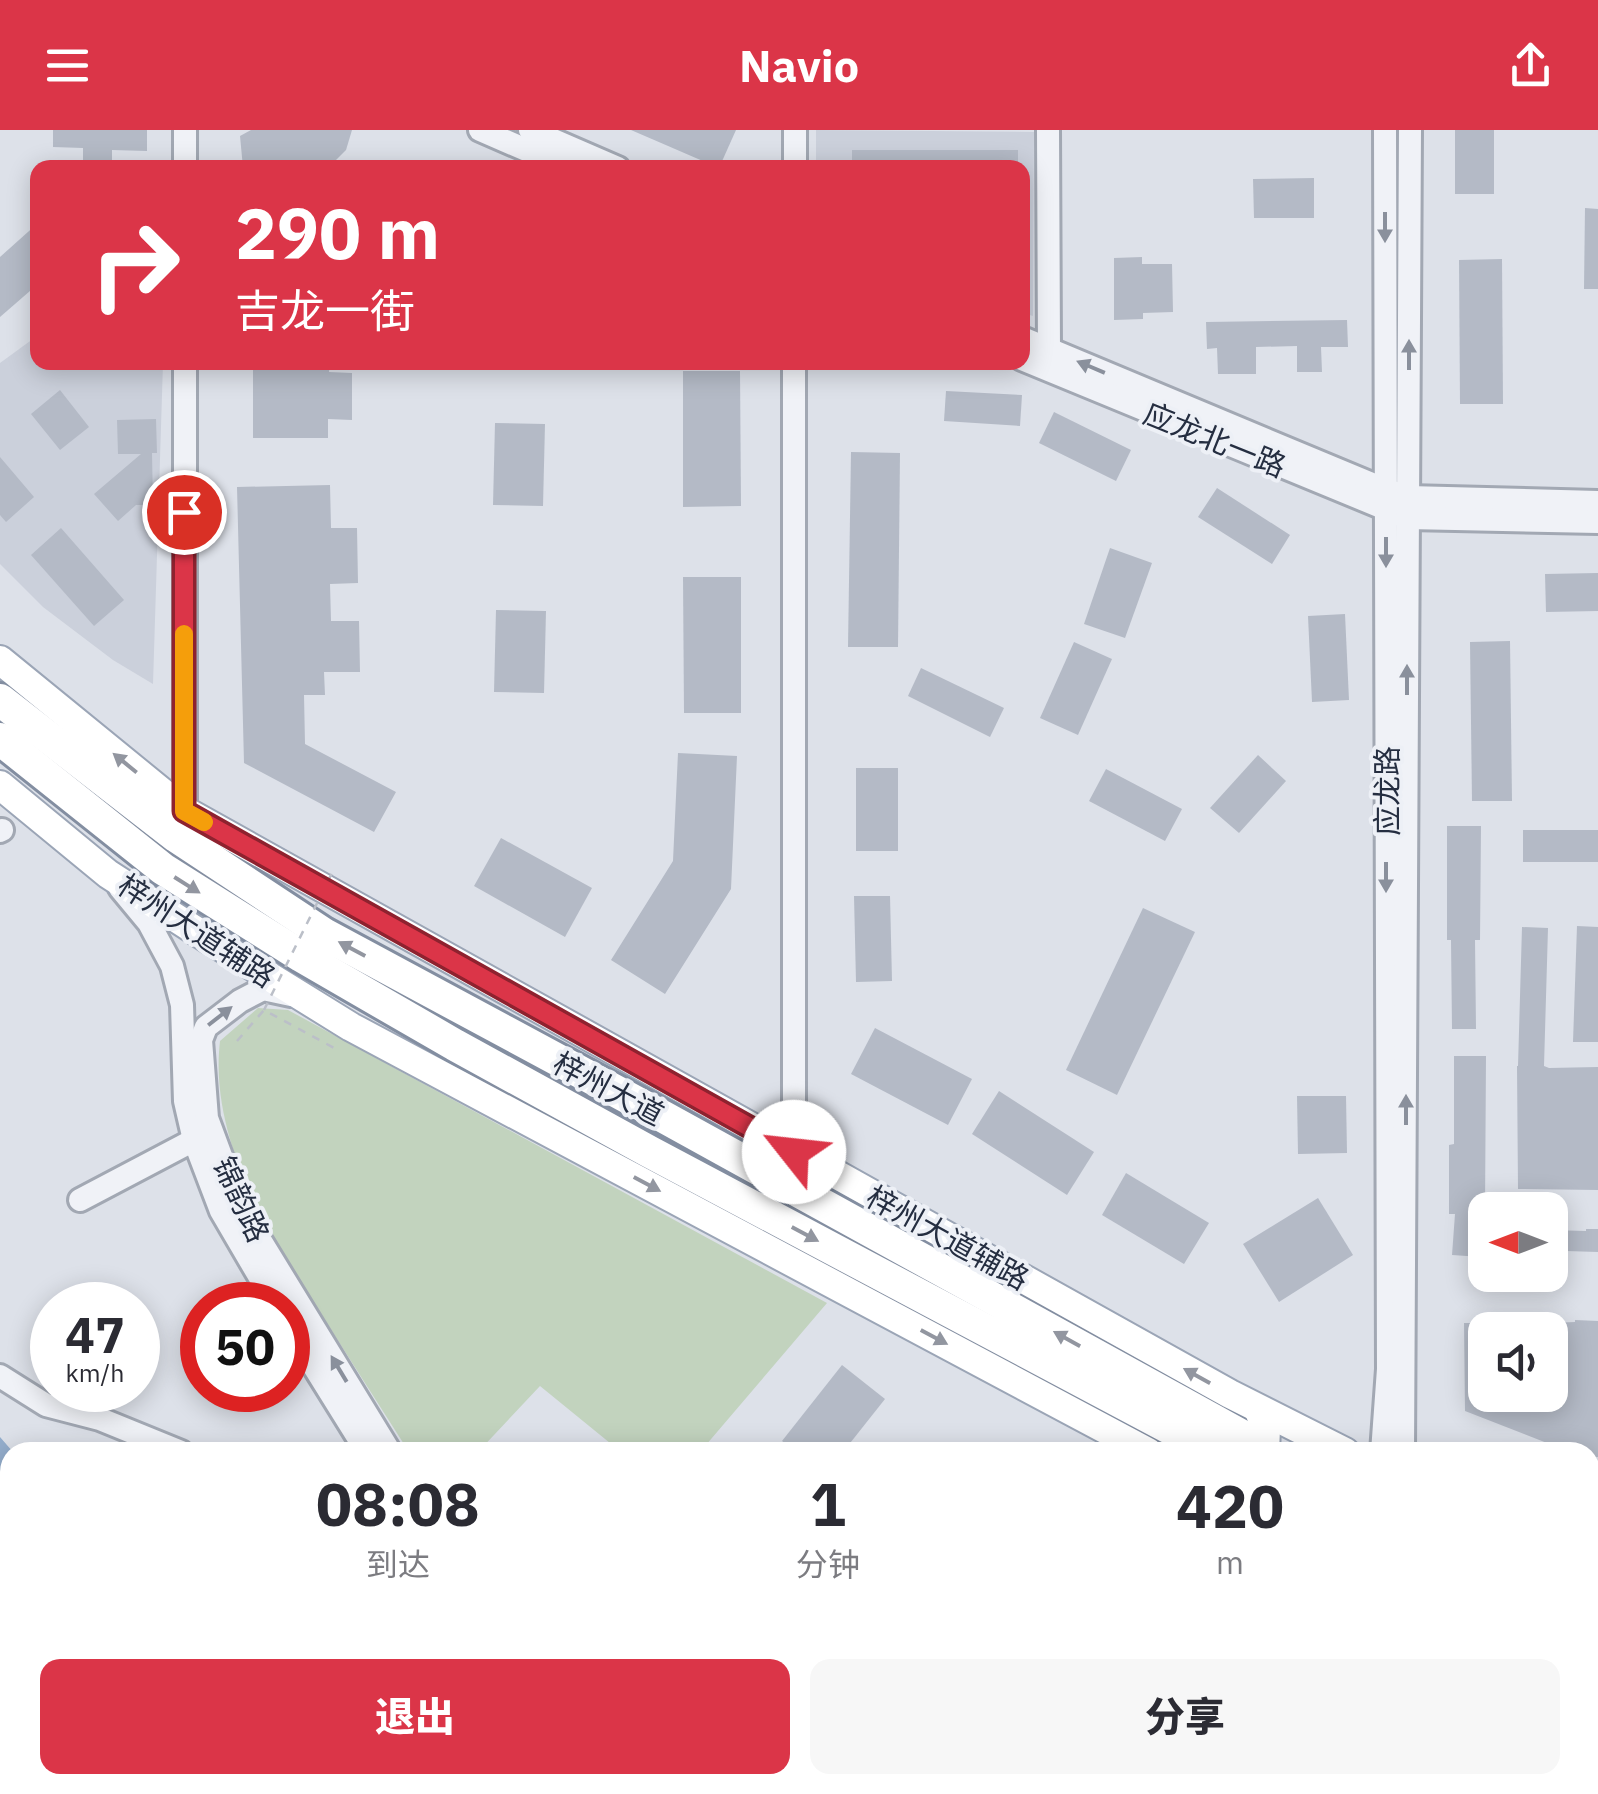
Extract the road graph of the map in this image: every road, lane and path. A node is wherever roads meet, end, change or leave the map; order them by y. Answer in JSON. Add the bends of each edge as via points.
{"nodes":[{"id":1,"x":184,"y":130,"type":"edge"},
{"id":2,"x":480,"y":130,"type":"edge"},
{"id":3,"x":530,"y":130,"type":"edge"},
{"id":4,"x":795,"y":130,"type":"edge"},
{"id":5,"x":1048,"y":130,"type":"edge"},
{"id":6,"x":1385,"y":130,"type":"edge"},
{"id":7,"x":1410,"y":130,"type":"edge"},
{"id":8,"x":184,"y":160,"type":"edge"},
{"id":9,"x":549,"y":160,"type":"edge"},
{"id":10,"x":599,"y":160,"type":"edge"},
{"id":11,"x":795,"y":160,"type":"edge"},
{"id":12,"x":1030,"y":341,"type":"edge"},
{"id":13,"x":1050,"y":350,"type":"junction"},
{"id":14,"x":1030,"y":362,"type":"edge"},
{"id":15,"x":184,"y":370,"type":"edge"},
{"id":16,"x":794,"y":370,"type":"edge"},
{"id":17,"x":1598,"y":502,"type":"edge"},
{"id":18,"x":1397,"y":504,"type":"junction"},
{"id":19,"x":1598,"y":522,"type":"edge"},
{"id":20,"x":5,"y":675,"type":"edge"},
{"id":21,"x":0,"y":739,"type":"edge"},
{"id":22,"x":0,"y":784,"type":"edge"},
{"id":23,"x":184,"y":811,"type":"junction"},
{"id":24,"x":334,"y":870,"type":"dead end"},
{"id":25,"x":108,"y":874,"type":"junction"},
{"id":26,"x":345,"y":901,"type":"junction"},
{"id":27,"x":305,"y":999,"type":"junction"},
{"id":28,"x":264,"y":1010,"type":"junction"},
{"id":29,"x":371,"y":1037,"type":"junction"},
{"id":30,"x":522,"y":1040,"type":"junction"},
{"id":31,"x":237,"y":1042,"type":"dead end"},
{"id":32,"x":336,"y":1050,"type":"dead end"},
{"id":33,"x":194,"y":1140,"type":"junction"},
{"id":34,"x":794,"y":1152,"type":"junction"},
{"id":35,"x":732,"y":1195,"type":"junction"},
{"id":36,"x":80,"y":1200,"type":"dead end"},
{"id":37,"x":263,"y":1282,"type":"edge"},
{"id":38,"x":310,"y":1360,"type":"edge"},
{"id":39,"x":0,"y":1376,"type":"edge"},
{"id":40,"x":1256,"y":1433,"type":"edge"},
{"id":41,"x":157,"y":1442,"type":"edge"},
{"id":42,"x":360,"y":1442,"type":"edge"},
{"id":43,"x":384,"y":1442,"type":"edge"},
{"id":44,"x":1129,"y":1442,"type":"edge"},
{"id":45,"x":1195,"y":1442,"type":"edge"},
{"id":46,"x":1298,"y":1442,"type":"edge"},
{"id":47,"x":1383,"y":1442,"type":"edge"},
{"id":48,"x":1404,"y":1442,"type":"edge"}],
"edges":[{"from":1,"to":8,"type":"street"},
{"from":2,"to":9,"type":"street"},
{"from":3,"to":10,"type":"street"},
{"from":4,"to":11,"type":"street"},
{"from":5,"to":13,"type":"street"},
{"from":6,"to":18,"type":"street","name":"应龙路","one_way":true},
{"from":18,"to":7,"type":"street","name":"应龙路","one_way":true},
{"from":12,"to":13,"type":"street","name":"应龙北一路"},
{"from":18,"to":13,"type":"street","name":"应龙北一路","one_way":true},
{"from":14,"to":18,"type":"street","name":"应龙北一路"},
{"from":15,"to":23,"type":"street"},
{"from":16,"to":34,"type":"street"},
{"from":17,"to":18,"type":"street"},
{"from":18,"to":19,"type":"street"},
{"from":18,"to":47,"type":"street","name":"应龙路","one_way":true},
{"from":48,"to":18,"type":"street","name":"应龙路","one_way":true},
{"from":23,"to":20,"type":"main road","name":"梓州大道辅路","one_way":true},
{"from":30,"to":20,"type":"highway","name":"梓州大道","one_way":true,"via":[[324,934],[176,837]]},
{"from":21,"to":35,"type":"highway","name":"梓州大道","one_way":true,"via":[[163,870],[286,947]]},
{"from":22,"to":25,"type":"main road","name":"梓州大道辅路"},
{"from":23,"to":26,"type":"main road","name":"梓州大道辅路"},
{"from":24,"to":28,"type":"path","bridge":true},
{"from":25,"to":27,"type":"main road","name":"梓州大道辅路"},
{"from":25,"to":33,"type":"street","name":"锦韵路","via":[[148,922],[172,966],[182,1005],[185,1100]]},
{"from":26,"to":30,"type":"main road","via":[[427,973]]},
{"from":26,"to":34,"type":"main road","name":"梓州大道辅路"},
{"from":27,"to":29,"type":"main road","name":"梓州大道辅路"},
{"from":43,"to":27,"type":"street","name":"锦韵路","one_way":true,"via":[[240,1207],[206,1118],[206,1028],[264,989]]},
{"from":28,"to":31,"type":"path"},
{"from":28,"to":32,"type":"path"},
{"from":29,"to":35,"type":"main road"},
{"from":29,"to":44,"type":"main road","name":"梓州大道辅路","one_way":true},
{"from":40,"to":30,"type":"highway","name":"梓州大道","one_way":true},
{"from":33,"to":36,"type":"street"},
{"from":33,"to":37,"type":"street","name":"锦韵路","via":[[221,1210]]},
{"from":40,"to":34,"type":"main road","name":"梓州大道辅路","one_way":true},
{"from":35,"to":45,"type":"highway","name":"梓州大道","one_way":true},
{"from":38,"to":42,"type":"street"},
{"from":39,"to":41,"type":"street","via":[[46,1404]]},
{"from":40,"to":46,"type":"main road","name":"梓州大道辅路"}]}
